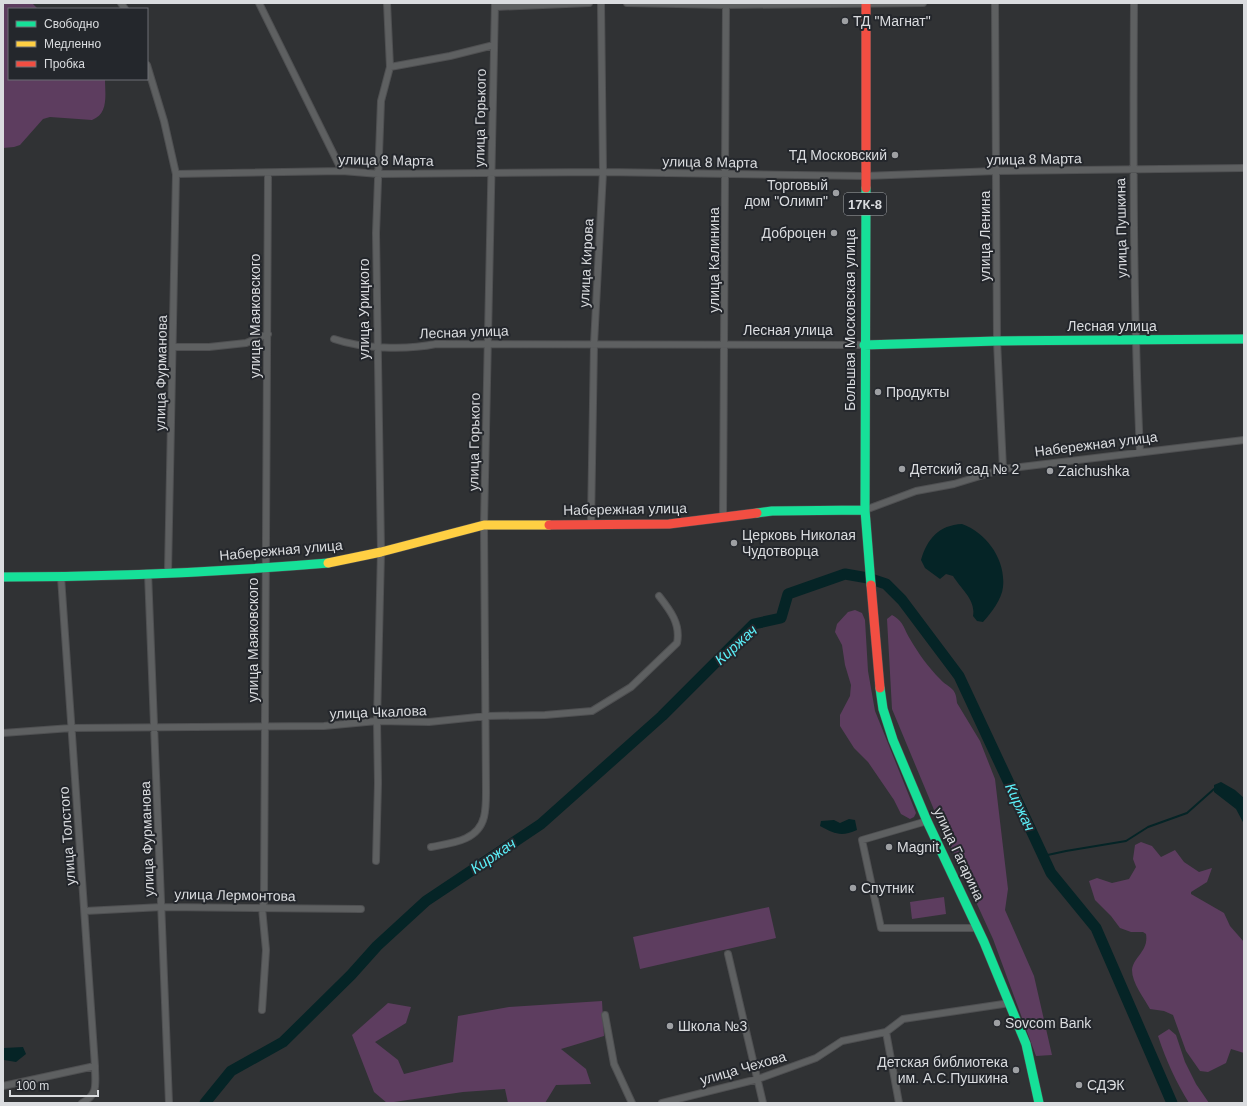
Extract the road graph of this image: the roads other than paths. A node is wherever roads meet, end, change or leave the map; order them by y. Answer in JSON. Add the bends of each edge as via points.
{"nodes":[{"id":1,"x":259,"y":3,"type":"edge"},
{"id":2,"x":387,"y":3,"type":"edge"},
{"id":3,"x":589,"y":3,"type":"edge"},
{"id":4,"x":601,"y":3,"type":"edge"},
{"id":5,"x":627,"y":3,"type":"edge"},
{"id":6,"x":923,"y":3,"type":"edge"},
{"id":7,"x":995,"y":3,"type":"edge"},
{"id":8,"x":1134,"y":3,"type":"edge"},
{"id":9,"x":726,"y":4,"type":"edge"},
{"id":10,"x":866,"y":4,"type":"edge"},
{"id":11,"x":495,"y":5,"type":"edge"},
{"id":12,"x":494,"y":45,"type":"junction"},
{"id":13,"x":148,"y":67,"type":"edge"},
{"id":14,"x":390,"y":68,"type":"junction"},
{"id":15,"x":1244,"y":168,"type":"edge"},
{"id":16,"x":1132,"y":169,"type":"junction"},
{"id":17,"x":342,"y":171,"type":"junction"},
{"id":18,"x":996,"y":171,"type":"junction"},
{"id":19,"x":603,"y":172,"type":"junction"},
{"id":20,"x":491,"y":173,"type":"junction"},
{"id":21,"x":176,"y":174,"type":"junction"},
{"id":22,"x":268,"y":174,"type":"junction"},
{"id":23,"x":380,"y":174,"type":"junction"},
{"id":24,"x":726,"y":175,"type":"junction"},
{"id":25,"x":865,"y":176,"type":"junction"},
{"id":26,"x":268,"y":334,"type":"junction"},
{"id":27,"x":334,"y":339,"type":"dead end"},
{"id":28,"x":1244,"y":339,"type":"edge"},
{"id":29,"x":1135,"y":340,"type":"junction"},
{"id":30,"x":997,"y":341,"type":"junction"},
{"id":31,"x":488,"y":344,"type":"junction"},
{"id":32,"x":594,"y":344,"type":"junction"},
{"id":33,"x":725,"y":344,"type":"junction"},
{"id":34,"x":864,"y":345,"type":"junction"},
{"id":35,"x":174,"y":347,"type":"junction"},
{"id":36,"x":376,"y":347,"type":"junction"},
{"id":37,"x":1244,"y":440,"type":"edge"},
{"id":38,"x":1140,"y":452,"type":"junction"},
{"id":39,"x":1003,"y":469,"type":"junction"},
{"id":40,"x":865,"y":510,"type":"junction"},
{"id":41,"x":723,"y":518,"type":"junction"},
{"id":42,"x":591,"y":523,"type":"junction"},
{"id":43,"x":484,"y":525,"type":"junction"},
{"id":44,"x":381,"y":552,"type":"junction"},
{"id":45,"x":266,"y":568,"type":"junction"},
{"id":46,"x":168,"y":572,"type":"junction"},
{"id":47,"x":148,"y":573,"type":"junction"},
{"id":48,"x":3,"y":577,"type":"edge"},
{"id":49,"x":61,"y":577,"type":"junction"},
{"id":50,"x":659,"y":596,"type":"dead end"},
{"id":51,"x":873,"y":613,"type":"joint"},
{"id":52,"x":487,"y":716,"type":"junction"},
{"id":53,"x":377,"y":721,"type":"junction"},
{"id":54,"x":155,"y":726,"type":"junction"},
{"id":55,"x":265,"y":727,"type":"junction"},
{"id":56,"x":71,"y":728,"type":"junction"},
{"id":57,"x":3,"y":733,"type":"edge"},
{"id":58,"x":927,"y":821,"type":"junction"},
{"id":59,"x":431,"y":847,"type":"dead end"},
{"id":60,"x":376,"y":861,"type":"dead end"},
{"id":61,"x":162,"y":907,"type":"junction"},
{"id":62,"x":262,"y":908,"type":"junction"},
{"id":63,"x":361,"y":909,"type":"dead end"},
{"id":64,"x":85,"y":912,"type":"junction"},
{"id":65,"x":978,"y":928,"type":"junction"},
{"id":66,"x":728,"y":954,"type":"dead end"},
{"id":67,"x":1010,"y":1003,"type":"junction"},
{"id":68,"x":262,"y":1010,"type":"dead end"},
{"id":69,"x":605,"y":1015,"type":"dead end"},
{"id":70,"x":886,"y":1032,"type":"junction"},
{"id":71,"x":95,"y":1066,"type":"junction"},
{"id":72,"x":758,"y":1079,"type":"junction"},
{"id":73,"x":3,"y":1086,"type":"edge"},
{"id":74,"x":82,"y":1103,"type":"edge"},
{"id":75,"x":169,"y":1103,"type":"edge"},
{"id":76,"x":632,"y":1103,"type":"edge"},
{"id":77,"x":662,"y":1103,"type":"edge"},
{"id":78,"x":763,"y":1103,"type":"edge"},
{"id":79,"x":900,"y":1103,"type":"edge"},
{"id":80,"x":1039,"y":1103,"type":"edge"}],
"edges":[{"from":1,"to":17,"type":"street"},
{"from":2,"to":14,"type":"street","name":"улица Урицкого"},
{"from":3,"to":11,"type":"street"},
{"from":4,"to":19,"type":"street","name":"улица Кирова"},
{"from":5,"to":9,"type":"street"},
{"from":6,"to":10,"type":"street"},
{"from":7,"to":18,"type":"street","name":"улица Ленина"},
{"from":8,"to":16,"type":"street","name":"улица Пушкина"},
{"from":9,"to":10,"type":"street"},
{"from":9,"to":24,"type":"street","name":"улица Калинина"},
{"from":10,"to":25,"type":"main road","name":"Большая Московская улица","number":"17К-8"},
{"from":11,"to":12,"type":"street","name":"улица Горького"},
{"from":12,"to":14,"type":"street"},
{"from":12,"to":20,"type":"street","name":"улица Горького"},
{"from":13,"to":21,"type":"street","name":"улица Фурманова"},
{"from":14,"to":23,"type":"street","name":"улица Урицкого","via":[[381,101],[378,156]]},
{"from":15,"to":16,"type":"street","name":"улица 8 Марта"},
{"from":16,"to":18,"type":"street","name":"улица 8 Марта"},
{"from":16,"to":29,"type":"street","name":"улица Пушкина"},
{"from":17,"to":22,"type":"street","name":"улица 8 Марта"},
{"from":17,"to":23,"type":"street","name":"улица 8 Марта"},
{"from":18,"to":25,"type":"street","name":"улица 8 Марта"},
{"from":18,"to":30,"type":"street","name":"улица Ленина"},
{"from":19,"to":20,"type":"street","name":"улица 8 Марта"},
{"from":19,"to":24,"type":"street","name":"улица 8 Марта"},
{"from":19,"to":32,"type":"street","name":"улица Кирова"},
{"from":20,"to":23,"type":"street","name":"улица 8 Марта"},
{"from":20,"to":31,"type":"street","name":"улица Горького"},
{"from":21,"to":22,"type":"street","name":"улица 8 Марта"},
{"from":21,"to":35,"type":"street","name":"улица Фурманова"},
{"from":22,"to":26,"type":"street","name":"улица Маяковского"},
{"from":23,"to":36,"type":"street","name":"улица Урицкого","via":[[376,233]]},
{"from":24,"to":25,"type":"street","name":"улица 8 Марта"},
{"from":24,"to":33,"type":"street","name":"улица Калинина"},
{"from":25,"to":34,"type":"main road","name":"Большая Московская улица","number":"17К-8"},
{"from":26,"to":35,"type":"street","via":[[246,343]]},
{"from":26,"to":45,"type":"street","name":"улица Маяковского"},
{"from":27,"to":36,"type":"street","name":"Лесная улица","via":[[349,344]]},
{"from":28,"to":29,"type":"main road","name":"Лесная улица"},
{"from":29,"to":30,"type":"main road","name":"Лесная улица"},
{"from":29,"to":38,"type":"street","name":"улица Пушкина"},
{"from":30,"to":34,"type":"main road","name":"Лесная улица"},
{"from":30,"to":39,"type":"street","name":"улица Ленина"},
{"from":31,"to":32,"type":"street","name":"Лесная улица"},
{"from":31,"to":36,"type":"street","name":"Лесная улица"},
{"from":31,"to":43,"type":"street","name":"улица Горького"},
{"from":32,"to":33,"type":"street","name":"Лесная улица"},
{"from":32,"to":42,"type":"street","name":"улица Кирова"},
{"from":33,"to":34,"type":"street","name":"Лесная улица"},
{"from":33,"to":41,"type":"street","name":"улица Калинина"},
{"from":34,"to":40,"type":"main road","name":"Большая Московская улица"},
{"from":35,"to":46,"type":"street","name":"улица Фурманова"},
{"from":36,"to":44,"type":"street","name":"улица Урицкого"},
{"from":37,"to":38,"type":"street","name":"Набережная улица"},
{"from":38,"to":39,"type":"street","name":"Набережная улица"},
{"from":39,"to":40,"type":"street","name":"Набережная улица","via":[[954,484],[916,491]]},
{"from":40,"to":41,"type":"main road","name":"Набережная улица","via":[[772,511]]},
{"from":40,"to":51,"type":"main road","name":"Большая Московская улица"},
{"from":41,"to":42,"type":"main road","name":"Набережная улица","via":[[669,524]]},
{"from":42,"to":43,"type":"main road","name":"Набережная улица"},
{"from":43,"to":44,"type":"main road","name":"Набережная улица"},
{"from":43,"to":52,"type":"street","name":"улица Горького"},
{"from":44,"to":45,"type":"main road","name":"Набережная улица","via":[[335,562]]},
{"from":44,"to":53,"type":"street","name":"улица Урицкого"},
{"from":45,"to":46,"type":"main road","name":"Набережная улица"},
{"from":45,"to":55,"type":"street","name":"улица Маяковского"},
{"from":46,"to":47,"type":"main road","name":"Набережная улица"},
{"from":47,"to":49,"type":"main road","name":"Набережная улица"},
{"from":47,"to":54,"type":"street","name":"улица Фурманова"},
{"from":48,"to":49,"type":"main road","name":"Набережная улица"},
{"from":49,"to":56,"type":"street","name":"улица Толстого"},
{"from":50,"to":52,"type":"street","name":"улица Чкалова","via":[[678,627],[677,643],[631,687],[592,710],[545,715]]},
{"from":51,"to":58,"type":"main road","name":"улица Гагарина","via":[[877,671],[883,709],[893,740]]},
{"from":52,"to":53,"type":"street","name":"улица Чкалова","via":[[429,722]]},
{"from":52,"to":59,"type":"street","name":"улица Горького","via":[[484,817],[470,838]]},
{"from":53,"to":55,"type":"street","name":"улица Чкалова","via":[[324,726]]},
{"from":53,"to":60,"type":"street","name":"улица Урицкого"},
{"from":54,"to":55,"type":"street","name":"улица Чкалова"},
{"from":54,"to":56,"type":"street","name":"улица Чкалова"},
{"from":54,"to":61,"type":"street","name":"улица Фурманова"},
{"from":55,"to":62,"type":"street","name":"улица Маяковского"},
{"from":56,"to":57,"type":"street","name":"улица Чкалова"},
{"from":56,"to":64,"type":"street","name":"улица Толстого"},
{"from":58,"to":65,"type":"main road","name":"улица Гагарина"},
{"from":58,"to":65,"type":"street","via":[[862,840],[881,928]]},
{"from":61,"to":62,"type":"street","name":"улица Лермонтова"},
{"from":61,"to":64,"type":"street","name":"улица Лермонтова"},
{"from":61,"to":75,"type":"street","name":"улица Фурманова"},
{"from":62,"to":63,"type":"street","name":"улица Лермонтова"},
{"from":62,"to":68,"type":"street","name":"улица Маяковского","via":[[266,950]]},
{"from":64,"to":71,"type":"street","name":"улица Толстого"},
{"from":65,"to":67,"type":"main road","name":"улица Гагарина"},
{"from":66,"to":72,"type":"street"},
{"from":67,"to":70,"type":"street","name":"улица Чехова","via":[[904,1019]]},
{"from":67,"to":80,"type":"main road","name":"улица Гагарина","via":[[1026,1044]]},
{"from":69,"to":76,"type":"street","via":[[614,1064]]},
{"from":70,"to":72,"type":"street","name":"улица Чехова","via":[[842,1041],[816,1058]]},
{"from":70,"to":79,"type":"street"},
{"from":71,"to":73,"type":"street"},
{"from":71,"to":74,"type":"street","name":"улица Толстого","via":[[95,1094]]},
{"from":72,"to":77,"type":"street","name":"улица Чехова"},
{"from":72,"to":78,"type":"street"}]}
